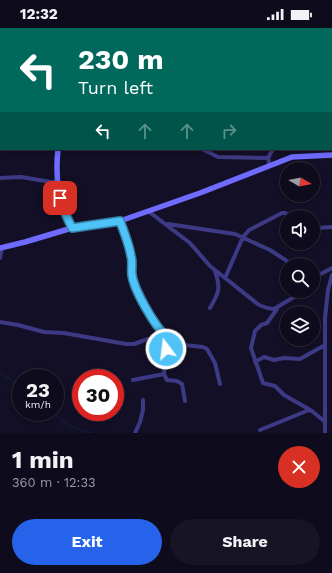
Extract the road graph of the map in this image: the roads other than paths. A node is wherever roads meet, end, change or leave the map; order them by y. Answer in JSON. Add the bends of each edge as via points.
{"nodes":[{"id":1,"x":58,"y":150,"type":"edge"},
{"id":2,"x":204,"y":150,"type":"edge"},
{"id":3,"x":272,"y":150,"type":"edge"},
{"id":4,"x":332,"y":155,"type":"edge"},
{"id":5,"x":268,"y":158,"type":"junction"},
{"id":6,"x":270,"y":166,"type":"junction"},
{"id":7,"x":0,"y":178,"type":"edge"},
{"id":8,"x":57,"y":182,"type":"junction"},
{"id":9,"x":148,"y":211,"type":"junction"},
{"id":10,"x":280,"y":214,"type":"edge"},
{"id":11,"x":120,"y":221,"type":"junction"},
{"id":12,"x":166,"y":224,"type":"junction"},
{"id":13,"x":332,"y":227,"type":"edge"},
{"id":14,"x":72,"y":228,"type":"junction"},
{"id":15,"x":320,"y":228,"type":"edge"},
{"id":16,"x":243,"y":237,"type":"junction"},
{"id":17,"x":1,"y":248,"type":"edge"},
{"id":18,"x":0,"y":258,"type":"edge"},
{"id":19,"x":282,"y":258,"type":"edge"},
{"id":20,"x":332,"y":268,"type":"edge"},
{"id":21,"x":215,"y":270,"type":"junction"},
{"id":22,"x":320,"y":273,"type":"edge"},
{"id":23,"x":332,"y":275,"type":"edge"},
{"id":24,"x":225,"y":278,"type":"junction"},
{"id":25,"x":330,"y":290,"type":"edge"},
{"id":26,"x":291,"y":298,"type":"edge"},
{"id":27,"x":278,"y":307,"type":"junction"},
{"id":28,"x":210,"y":308,"type":"dead end"},
{"id":29,"x":0,"y":322,"type":"edge"},
{"id":30,"x":167,"y":337,"type":"junction"},
{"id":31,"x":325,"y":345,"type":"junction"},
{"id":32,"x":255,"y":362,"type":"junction"},
{"id":33,"x":164,"y":374,"type":"junction"},
{"id":34,"x":133,"y":380,"type":"dead end"},
{"id":35,"x":220,"y":384,"type":"dead end"},
{"id":36,"x":143,"y":400,"type":"dead end"},
{"id":37,"x":184,"y":401,"type":"dead end"},
{"id":38,"x":312,"y":411,"type":"junction"},
{"id":39,"x":324,"y":421,"type":"junction"},
{"id":40,"x":260,"y":430,"type":"dead end"},
{"id":41,"x":135,"y":433,"type":"edge"},
{"id":42,"x":325,"y":433,"type":"edge"}],
"edges":[{"from":1,"to":8,"type":"street"},
{"from":2,"to":5,"type":"street","via":[[218,157]]},
{"from":3,"to":5,"type":"street"},
{"from":4,"to":6,"type":"street","via":[[292,157]]},
{"from":5,"to":6,"type":"street"},
{"from":6,"to":9,"type":"street"},
{"from":7,"to":8,"type":"street","via":[[21,177]]},
{"from":8,"to":14,"type":"street","via":[[62,206]]},
{"from":9,"to":11,"type":"street"},
{"from":9,"to":12,"type":"street"},
{"from":10,"to":16,"type":"street","via":[[249,230]]},
{"from":11,"to":14,"type":"street"},
{"from":11,"to":30,"type":"street","via":[[131,255],[133,279],[141,299]]},
{"from":12,"to":16,"type":"street"},
{"from":12,"to":21,"type":"street","via":[[190,243]]},
{"from":13,"to":15,"type":"street"},
{"from":14,"to":17,"type":"street"},
{"from":16,"to":19,"type":"street"},
{"from":16,"to":24,"type":"street"},
{"from":17,"to":18,"type":"street"},
{"from":20,"to":22,"type":"street"},
{"from":21,"to":24,"type":"street"},
{"from":21,"to":28,"type":"street","via":[[219,289]]},
{"from":23,"to":25,"type":"street"},
{"from":24,"to":27,"type":"street","via":[[262,307]]},
{"from":25,"to":31,"type":"street","via":[[325,318]]},
{"from":26,"to":27,"type":"street"},
{"from":27,"to":32,"type":"street","via":[[267,323],[256,331],[251,348]]},
{"from":29,"to":30,"type":"street","via":[[44,332],[126,344]]},
{"from":30,"to":33,"type":"street"},
{"from":30,"to":35,"type":"street","via":[[184,345],[207,349],[215,363]]},
{"from":31,"to":32,"type":"street","via":[[300,359],[274,360],[264,356]]},
{"from":31,"to":39,"type":"street"},
{"from":32,"to":38,"type":"street","via":[[263,383],[275,386],[284,395]]},
{"from":33,"to":34,"type":"street"},
{"from":33,"to":37,"type":"street","via":[[167,380],[182,384]]},
{"from":36,"to":41,"type":"street","via":[[143,410]]},
{"from":38,"to":39,"type":"street"},
{"from":38,"to":40,"type":"street"},
{"from":39,"to":42,"type":"street"}]}
